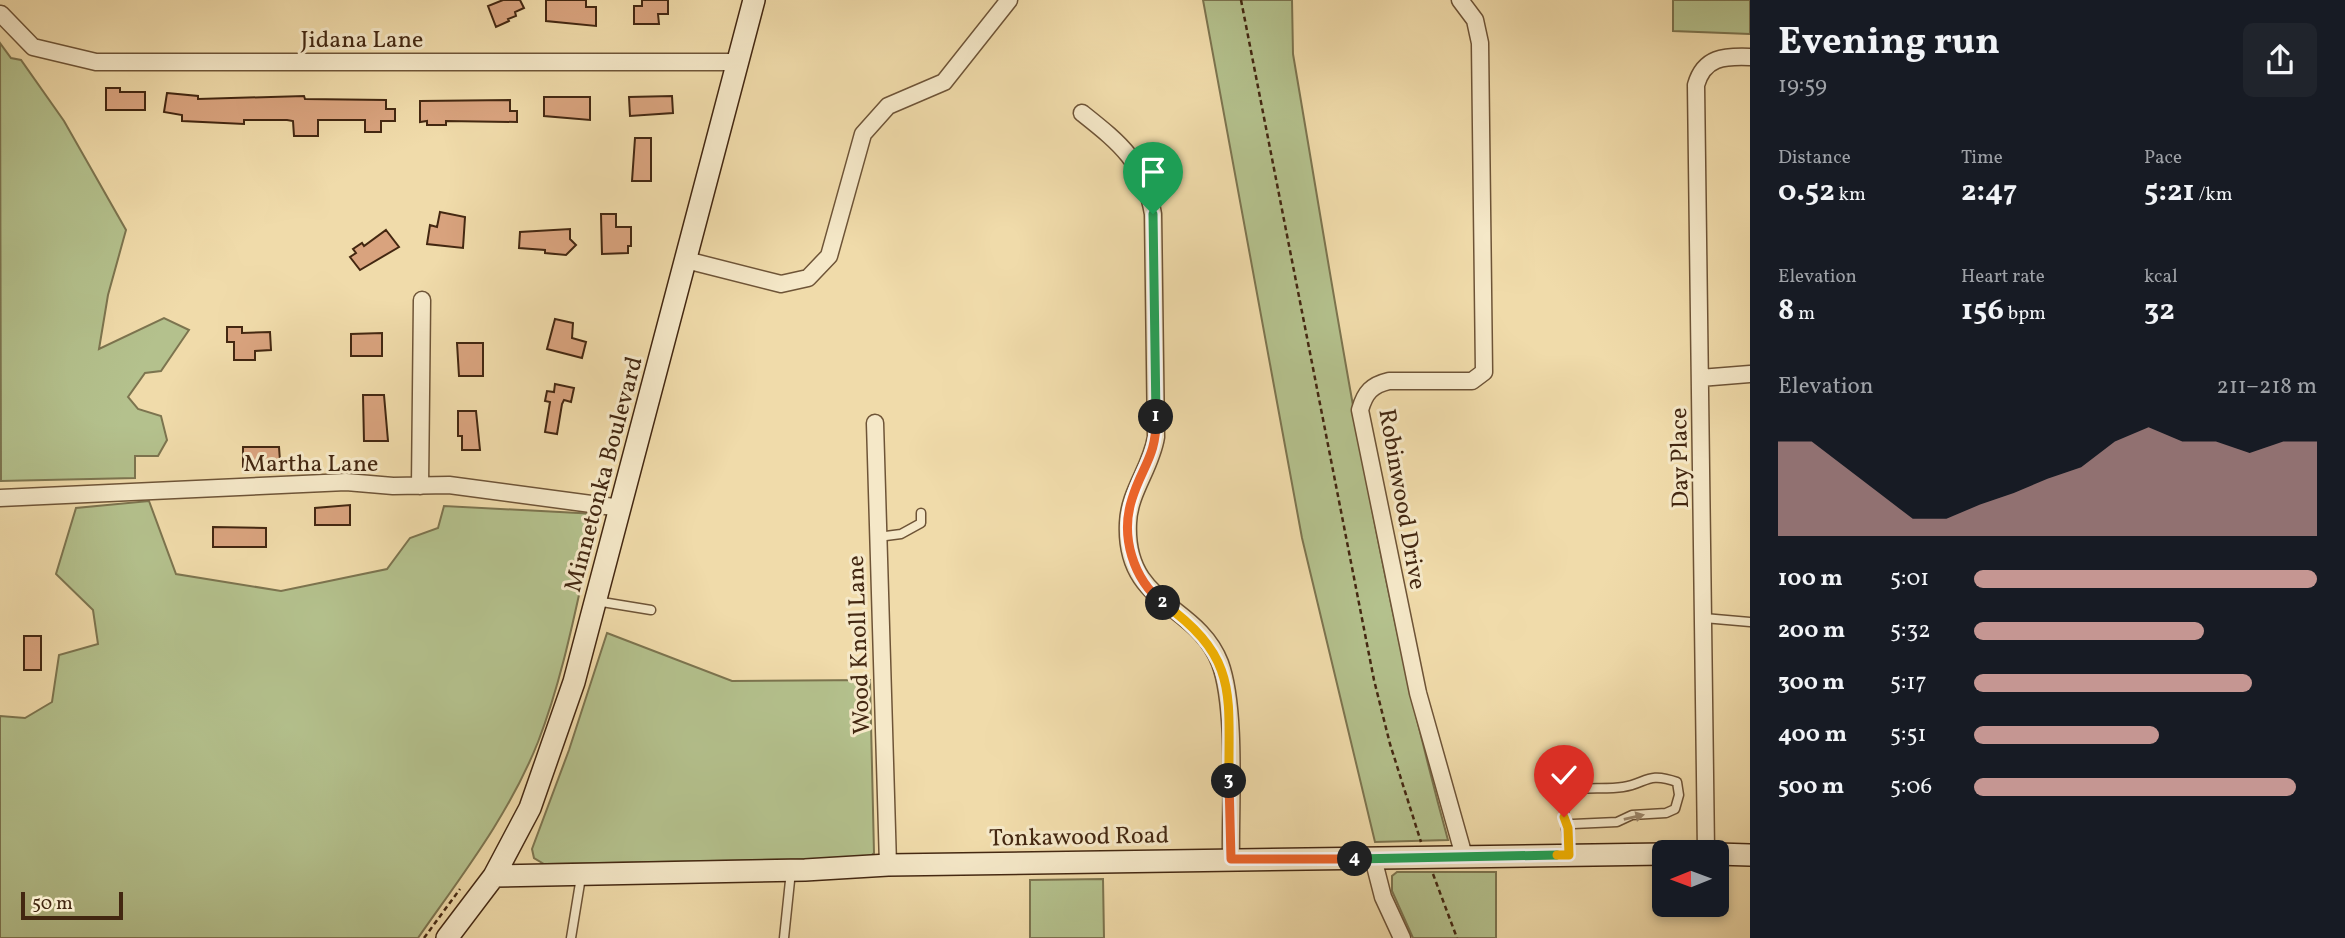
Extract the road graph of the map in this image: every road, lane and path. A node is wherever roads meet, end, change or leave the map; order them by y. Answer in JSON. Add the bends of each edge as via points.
{"nodes":[{"id":1,"x":754,"y":0,"type":"edge"},
{"id":2,"x":1009,"y":0,"type":"edge"},
{"id":3,"x":1241,"y":0,"type":"edge"},
{"id":4,"x":1460,"y":0,"type":"edge"},
{"id":5,"x":1,"y":14,"type":"edge"},
{"id":6,"x":1750,"y":57,"type":"edge"},
{"id":7,"x":738,"y":62,"type":"junction"},
{"id":8,"x":1082,"y":113,"type":"dead end"},
{"id":9,"x":686,"y":260,"type":"junction"},
{"id":10,"x":422,"y":300,"type":"dead end"},
{"id":11,"x":1750,"y":374,"type":"edge"},
{"id":12,"x":1700,"y":378,"type":"junction"},
{"id":13,"x":874,"y":423,"type":"dead end"},
{"id":14,"x":420,"y":486,"type":"junction"},
{"id":15,"x":0,"y":498,"type":"edge"},
{"id":16,"x":621,"y":508,"type":"junction"},
{"id":17,"x":921,"y":513,"type":"dead end"},
{"id":18,"x":878,"y":537,"type":"junction"},
{"id":19,"x":596,"y":601,"type":"junction"},
{"id":20,"x":651,"y":610,"type":"dead end"},
{"id":21,"x":1704,"y":618,"type":"junction"},
{"id":22,"x":1750,"y":622,"type":"edge"},
{"id":23,"x":1568,"y":828,"type":"junction"},
{"id":24,"x":1706,"y":840,"type":"edge"},
{"id":25,"x":1652,"y":854,"type":"edge"},
{"id":26,"x":1569,"y":855,"type":"junction"},
{"id":27,"x":1729,"y":855,"type":"edge"},
{"id":28,"x":1750,"y":855,"type":"edge"},
{"id":29,"x":1464,"y":856,"type":"junction"},
{"id":30,"x":1426,"y":857,"type":"junction"},
{"id":31,"x":1373,"y":858,"type":"junction"},
{"id":32,"x":1231,"y":859,"type":"junction"},
{"id":33,"x":888,"y":865,"type":"junction"},
{"id":34,"x":791,"y":871,"type":"junction"},
{"id":35,"x":581,"y":874,"type":"junction"},
{"id":36,"x":494,"y":876,"type":"junction"},
{"id":37,"x":460,"y":889,"type":"dead end"},
{"id":38,"x":424,"y":938,"type":"edge"},
{"id":39,"x":447,"y":938,"type":"edge"},
{"id":40,"x":571,"y":938,"type":"edge"},
{"id":41,"x":784,"y":938,"type":"edge"},
{"id":42,"x":1402,"y":938,"type":"edge"},
{"id":43,"x":1457,"y":938,"type":"edge"}],
"edges":[{"from":1,"to":7,"type":"street","name":"Minnetonka Boulevard"},
{"from":2,"to":9,"type":"street","via":[[944,82],[888,106],[863,134],[829,256],[808,278],[781,284]]},
{"from":3,"to":30,"type":"path","via":[[1374,680]]},
{"from":4,"to":29,"type":"street","name":"Robinwood Drive","via":[[1475,20],[1480,43],[1484,372],[1472,381],[1377,384],[1368,391],[1360,410],[1418,693]]},
{"from":5,"to":7,"type":"street","name":"Jidana Lane","via":[[33,47],[96,62]]},
{"from":6,"to":12,"type":"street","name":"Day Place","via":[[1722,56],[1705,66],[1696,85]]},
{"from":7,"to":9,"type":"street","name":"Minnetonka Boulevard"},
{"from":8,"to":32,"type":"street","via":[[1129,154],[1149,192],[1156,437],[1149,466],[1132,499],[1128,543],[1144,584],[1194,627],[1222,670],[1228,701]]},
{"from":9,"to":16,"type":"street","name":"Minnetonka Boulevard"},
{"from":10,"to":14,"type":"street"},
{"from":11,"to":12,"type":"street"},
{"from":12,"to":21,"type":"street","name":"Day Place"},
{"from":13,"to":18,"type":"street","name":"Wood Knoll Lane"},
{"from":14,"to":15,"type":"street","name":"Martha Lane","via":[[346,482]]},
{"from":14,"to":16,"type":"street","name":"Martha Lane","via":[[449,485]]},
{"from":16,"to":19,"type":"street","name":"Minnetonka Boulevard"},
{"from":17,"to":18,"type":"lane","via":[[921,523],[911,530]]},
{"from":18,"to":33,"type":"street","name":"Wood Knoll Lane"},
{"from":19,"to":20,"type":"lane"},
{"from":19,"to":36,"type":"street","name":"Minnetonka Boulevard","via":[[574,682],[530,808]]},
{"from":21,"to":22,"type":"lane"},
{"from":21,"to":24,"type":"street","name":"Day Place"},
{"from":23,"to":23,"type":"lane","one_way":true,"via":[[1666,813],[1675,809],[1677,782],[1642,778],[1626,787],[1566,791],[1563,806]]},
{"from":23,"to":26,"type":"lane"},
{"from":25,"to":26,"type":"street","name":"Tonkawood Road"},
{"from":26,"to":29,"type":"street","name":"Tonkawood Road"},
{"from":27,"to":28,"type":"street"},
{"from":29,"to":30,"type":"street","name":"Tonkawood Road"},
{"from":30,"to":31,"type":"street","name":"Tonkawood Road"},
{"from":30,"to":43,"type":"path"},
{"from":31,"to":32,"type":"street","name":"Tonkawood Road"},
{"from":31,"to":42,"type":"street","via":[[1383,897]]},
{"from":32,"to":33,"type":"street","name":"Tonkawood Road"},
{"from":33,"to":34,"type":"street","name":"Tonkawood Road"},
{"from":34,"to":35,"type":"street","name":"Tonkawood Road"},
{"from":34,"to":41,"type":"lane"},
{"from":35,"to":36,"type":"street","name":"Tonkawood Road"},
{"from":35,"to":40,"type":"lane"},
{"from":36,"to":39,"type":"street","name":"Minnetonka Boulevard"},
{"from":37,"to":38,"type":"path"}]}
